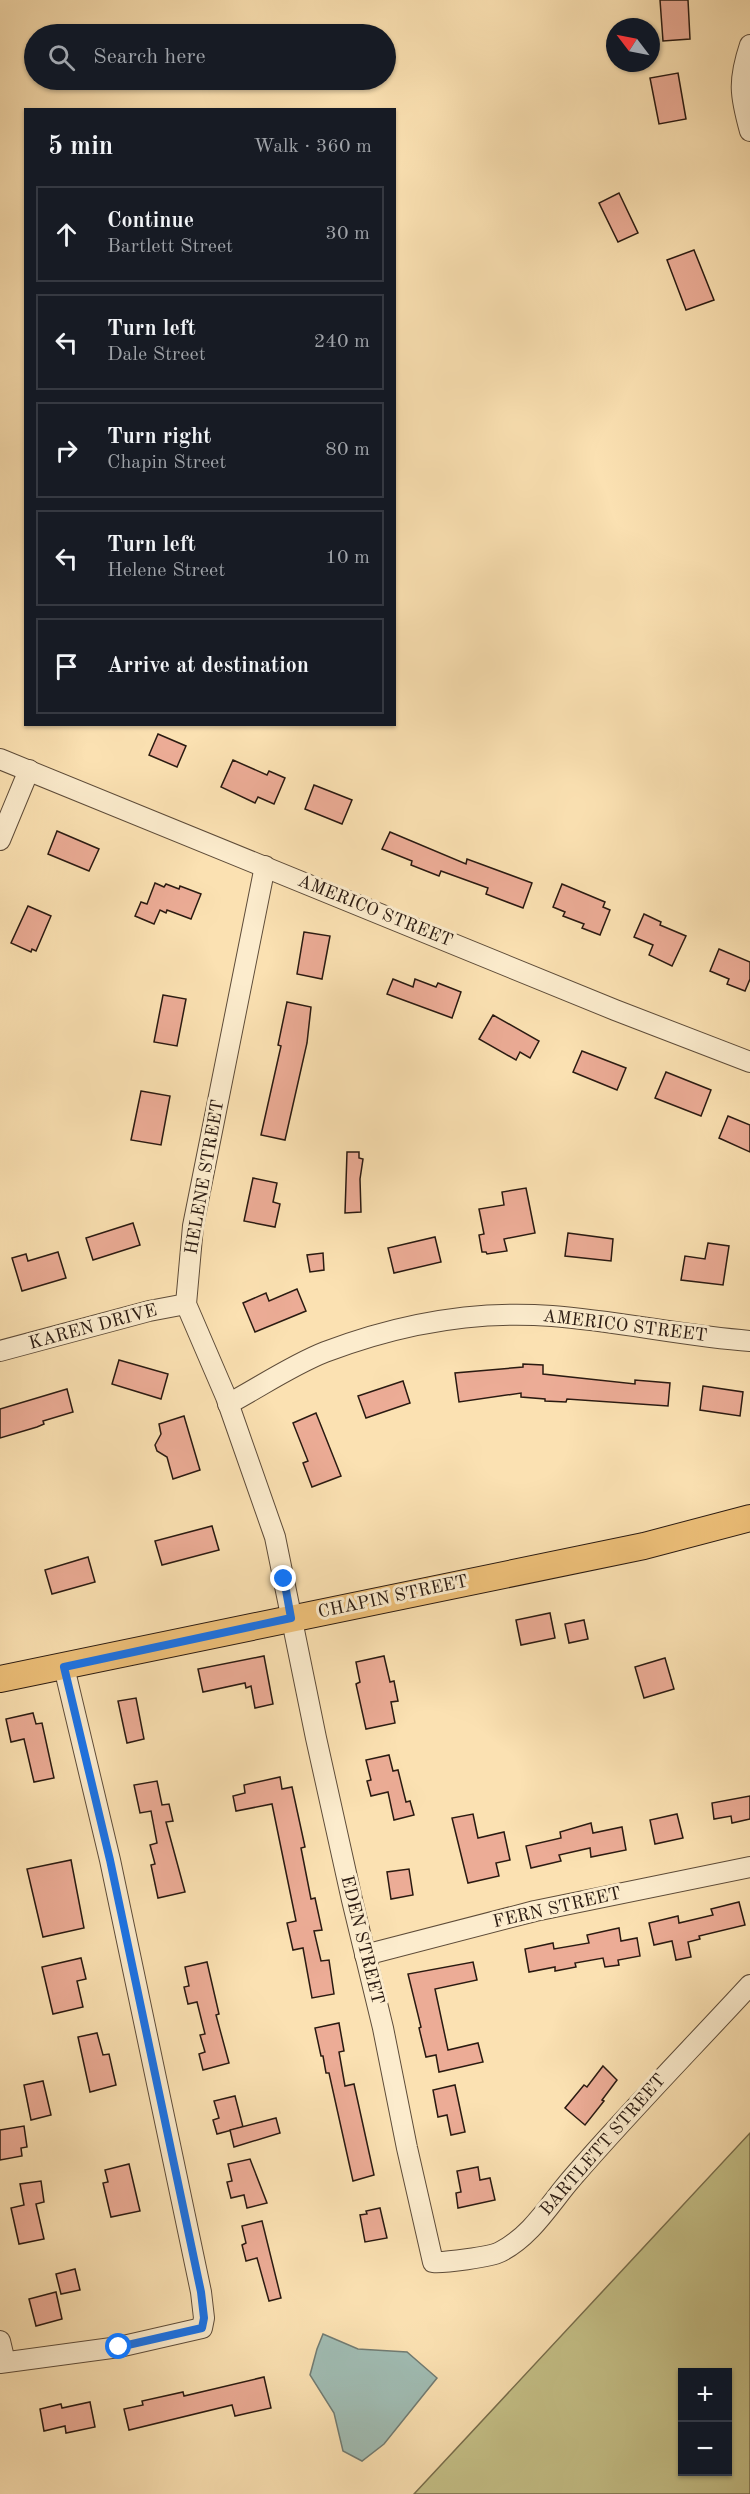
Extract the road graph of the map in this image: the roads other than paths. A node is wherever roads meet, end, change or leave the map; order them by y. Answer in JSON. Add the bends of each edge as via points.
{"nodes":[{"id":1,"x":750,"y":45,"type":"edge"},
{"id":2,"x":750,"y":131,"type":"edge"},
{"id":3,"x":0,"y":759,"type":"edge"},
{"id":4,"x":29,"y":770,"type":"junction"},
{"id":5,"x":0,"y":840,"type":"edge"},
{"id":6,"x":265,"y":866,"type":"junction"},
{"id":7,"x":750,"y":1062,"type":"edge"},
{"id":8,"x":186,"y":1304,"type":"junction"},
{"id":9,"x":750,"y":1341,"type":"edge"},
{"id":10,"x":0,"y":1352,"type":"edge"},
{"id":11,"x":228,"y":1404,"type":"junction"},
{"id":12,"x":750,"y":1518,"type":"edge"},
{"id":13,"x":291,"y":1618,"type":"junction"},
{"id":14,"x":64,"y":1667,"type":"junction"},
{"id":15,"x":0,"y":1679,"type":"edge"},
{"id":16,"x":750,"y":1867,"type":"edge"},
{"id":17,"x":365,"y":1955,"type":"junction"},
{"id":18,"x":750,"y":1985,"type":"edge"},
{"id":19,"x":433,"y":2262,"type":"joint"},
{"id":20,"x":0,"y":2342,"type":"edge"},
{"id":21,"x":3,"y":2363,"type":"edge"}],
"edges":[{"from":1,"to":2,"type":"street","via":[[740,88]]},
{"from":3,"to":4,"type":"street","name":"AMERICO STREET"},
{"from":4,"to":5,"type":"street"},
{"from":4,"to":6,"type":"street","name":"AMERICO STREET"},
{"from":6,"to":7,"type":"street","name":"AMERICO STREET"},
{"from":6,"to":8,"type":"street","name":"HELENE STREET","via":[[193,1226]]},
{"from":8,"to":10,"type":"street","name":"KAREN DRIVE"},
{"from":8,"to":11,"type":"street","name":"HELENE STREET"},
{"from":9,"to":11,"type":"street","name":"AMERICO STREET","via":[[550,1316],[442,1320],[403,1326],[323,1353]]},
{"from":11,"to":13,"type":"street","name":"HELENE STREET","via":[[275,1537]]},
{"from":12,"to":13,"type":"main road","name":"CHAPIN STREET","via":[[644,1546]]},
{"from":13,"to":14,"type":"main road","name":"CHAPIN STREET"},
{"from":13,"to":17,"type":"street","name":"EDEN STREET"},
{"from":14,"to":15,"type":"main road","name":"CHAPIN STREET"},
{"from":14,"to":21,"type":"street","via":[[110,1860],[204,2318],[202,2328],[119,2347]]},
{"from":16,"to":17,"type":"street","name":"FERN STREET","via":[[535,1911]]},
{"from":17,"to":19,"type":"street","name":"EDEN STREET"},
{"from":18,"to":19,"type":"street","name":"BARTLETT STREET","via":[[647,2093],[520,2238],[499,2253]]},
{"from":20,"to":21,"type":"street"}]}
